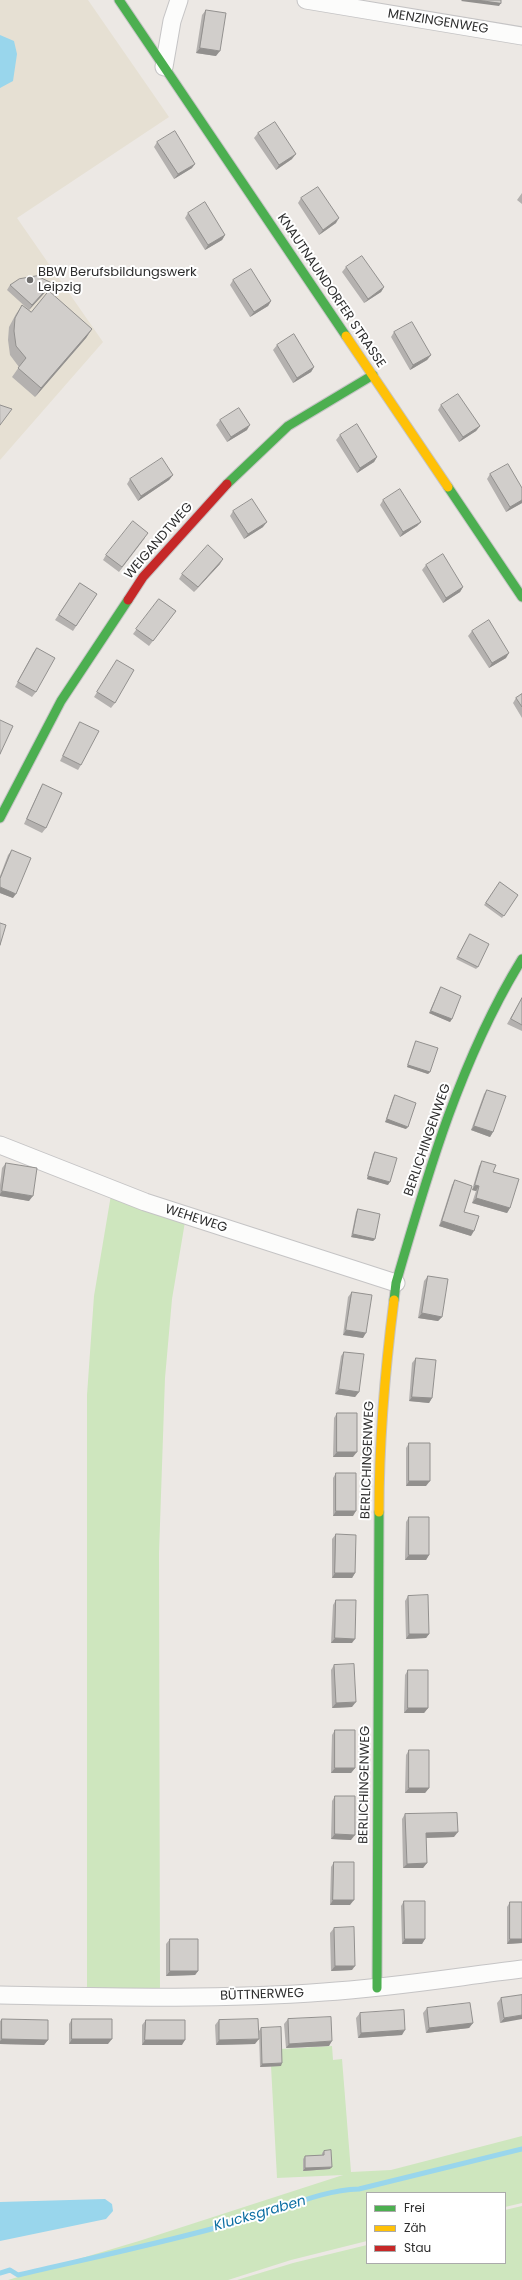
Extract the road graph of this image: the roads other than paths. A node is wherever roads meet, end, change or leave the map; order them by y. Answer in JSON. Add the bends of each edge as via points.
{"nodes":[{"id":1,"x":119,"y":0,"type":"edge"},
{"id":2,"x":179,"y":0,"type":"edge"},
{"id":3,"x":306,"y":0,"type":"edge"},
{"id":4,"x":522,"y":36,"type":"edge"},
{"id":5,"x":164,"y":67,"type":"junction"},
{"id":6,"x":373,"y":376,"type":"junction"},
{"id":7,"x":522,"y":597,"type":"edge"},
{"id":8,"x":0,"y":818,"type":"edge"},
{"id":9,"x":522,"y":959,"type":"edge"},
{"id":10,"x":0,"y":1145,"type":"edge"},
{"id":11,"x":396,"y":1283,"type":"junction"},
{"id":12,"x":522,"y":1968,"type":"edge"},
{"id":13,"x":377,"y":1988,"type":"junction"},
{"id":14,"x":0,"y":1995,"type":"edge"}],
"edges":[{"from":1,"to":5,"type":"street","name":"KNAUTNAUNDORFER STRASSE"},
{"from":2,"to":5,"type":"street","via":[[172,21]]},
{"from":3,"to":4,"type":"street","name":"MENZINGENWEG"},
{"from":5,"to":6,"type":"street","name":"KNAUTNAUNDORFER STRASSE"},
{"from":6,"to":7,"type":"street","name":"KNAUTNAUNDORFER STRASSE"},
{"from":6,"to":8,"type":"street","name":"WEIGANDTWEG","via":[[288,426],[222,489],[143,577],[61,701]]},
{"from":9,"to":11,"type":"street","name":"BERLICHINGENWEG","via":[[506,985],[458,1090],[425,1182]]},
{"from":10,"to":11,"type":"street","name":"WEHEWEG","via":[[145,1202]]},
{"from":11,"to":13,"type":"street","name":"BERLICHINGENWEG","via":[[385,1367],[379,1456]]},
{"from":12,"to":13,"type":"street","name":"BÜTTNERWEG"},
{"from":13,"to":14,"type":"street","name":"BÜTTNERWEG","via":[[223,1996]]}]}
